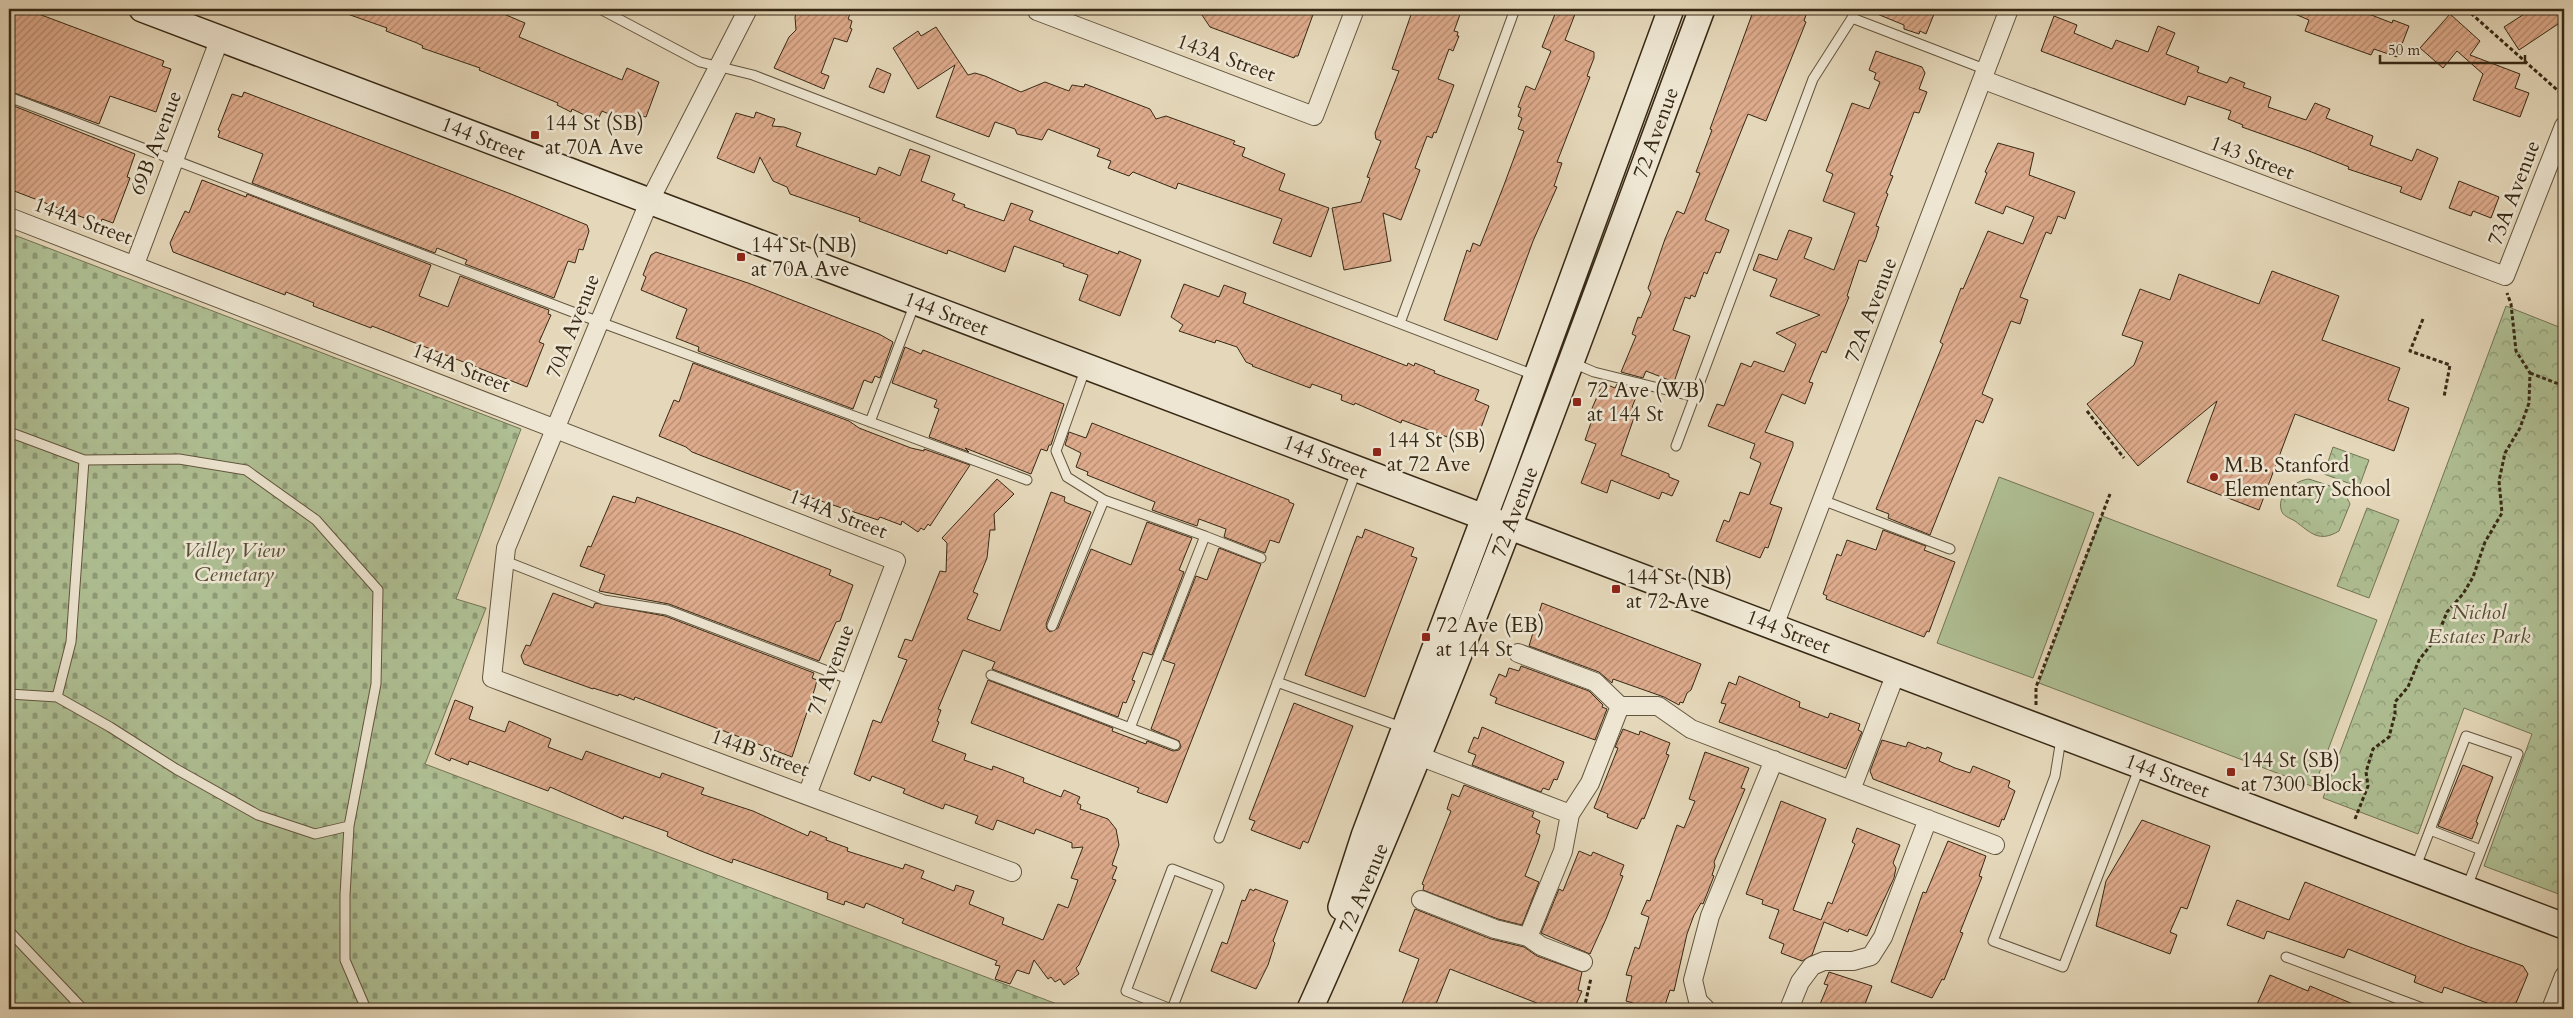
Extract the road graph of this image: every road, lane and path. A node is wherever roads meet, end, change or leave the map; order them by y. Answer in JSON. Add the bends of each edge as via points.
{"nodes":[{"id":1,"x":142,"y":9,"type":"edge"},
{"id":2,"x":600,"y":9,"type":"edge"},
{"id":3,"x":748,"y":9,"type":"edge"},
{"id":4,"x":1355,"y":9,"type":"edge"},
{"id":5,"x":1515,"y":9,"type":"edge"},
{"id":6,"x":1671,"y":9,"type":"edge"},
{"id":7,"x":1702,"y":9,"type":"edge"},
{"id":8,"x":2009,"y":9,"type":"edge"},
{"id":9,"x":2466,"y":9,"type":"edge"},
{"id":10,"x":1037,"y":10,"type":"edge"},
{"id":11,"x":1854,"y":13,"type":"edge"},
{"id":12,"x":220,"y":38,"type":"junction"},
{"id":13,"x":718,"y":66,"type":"junction"},
{"id":14,"x":1986,"y":75,"type":"junction"},
{"id":15,"x":2564,"y":96,"type":"edge"},
{"id":16,"x":9,"y":97,"type":"edge"},
{"id":17,"x":2564,"y":126,"type":"edge"},
{"id":18,"x":174,"y":160,"type":"junction"},
{"id":19,"x":648,"y":202,"type":"junction"},
{"id":20,"x":9,"y":218,"type":"edge"},
{"id":21,"x":135,"y":264,"type":"junction"},
{"id":22,"x":2505,"y":283,"type":"junction"},
{"id":23,"x":915,"y":302,"type":"junction"},
{"id":24,"x":2423,"y":318,"type":"dead end"},
{"id":25,"x":599,"y":322,"type":"junction"},
{"id":26,"x":1400,"y":323,"type":"junction"},
{"id":27,"x":1571,"y":362,"type":"junction"},
{"id":28,"x":1086,"y":367,"type":"junction"},
{"id":29,"x":2530,"y":373,"type":"junction"},
{"id":30,"x":1537,"y":376,"type":"junction"},
{"id":31,"x":2564,"y":386,"type":"edge"},
{"id":32,"x":1695,"y":397,"type":"junction"},
{"id":33,"x":2444,"y":397,"type":"dead end"},
{"id":34,"x":2088,"y":411,"type":"dead end"},
{"id":35,"x":870,"y":422,"type":"junction"},
{"id":36,"x":555,"y":429,"type":"junction"},
{"id":37,"x":9,"y":432,"type":"edge"},
{"id":38,"x":1676,"y":446,"type":"dead end"},
{"id":39,"x":2124,"y":458,"type":"dead end"},
{"id":40,"x":84,"y":460,"type":"junction"},
{"id":41,"x":1357,"y":469,"type":"junction"},
{"id":42,"x":1027,"y":480,"type":"dead end"},
{"id":43,"x":2110,"y":494,"type":"dead end"},
{"id":44,"x":1104,"y":500,"type":"junction"},
{"id":45,"x":1822,"y":500,"type":"junction"},
{"id":46,"x":1485,"y":517,"type":"junction"},
{"id":47,"x":1510,"y":527,"type":"junction"},
{"id":48,"x":1204,"y":536,"type":"junction"},
{"id":49,"x":1950,"y":549,"type":"dead end"},
{"id":50,"x":1261,"y":558,"type":"dead end"},
{"id":51,"x":505,"y":561,"type":"junction"},
{"id":52,"x":896,"y":561,"type":"joint"},
{"id":53,"x":1052,"y":626,"type":"dead end"},
{"id":54,"x":1774,"y":626,"type":"junction"},
{"id":55,"x":1518,"y":653,"type":"dead end"},
{"id":56,"x":1896,"y":672,"type":"junction"},
{"id":57,"x":991,"y":675,"type":"dead end"},
{"id":58,"x":492,"y":678,"type":"joint"},
{"id":59,"x":851,"y":680,"type":"junction"},
{"id":60,"x":1277,"y":682,"type":"junction"},
{"id":61,"x":9,"y":694,"type":"edge"},
{"id":62,"x":57,"y":697,"type":"junction"},
{"id":63,"x":1620,"y":706,"type":"junction"},
{"id":64,"x":2034,"y":708,"type":"dead end"},
{"id":65,"x":1130,"y":728,"type":"junction"},
{"id":66,"x":1404,"y":728,"type":"junction"},
{"id":67,"x":2062,"y":736,"type":"junction"},
{"id":68,"x":1175,"y":745,"type":"dead end"},
{"id":69,"x":1418,"y":756,"type":"junction"},
{"id":70,"x":1774,"y":760,"type":"junction"},
{"id":71,"x":2140,"y":765,"type":"junction"},
{"id":72,"x":1851,"y":790,"type":"junction"},
{"id":73,"x":807,"y":795,"type":"junction"},
{"id":74,"x":1570,"y":814,"type":"junction"},
{"id":75,"x":1928,"y":819,"type":"junction"},
{"id":76,"x":2355,"y":819,"type":"dead end"},
{"id":77,"x":349,"y":826,"type":"junction"},
{"id":78,"x":2430,"y":830,"type":"junction"},
{"id":79,"x":1219,"y":838,"type":"dead end"},
{"id":80,"x":1995,"y":844,"type":"dead end"},
{"id":81,"x":2481,"y":850,"type":"junction"},
{"id":82,"x":2415,"y":870,"type":"junction"},
{"id":83,"x":1012,"y":872,"type":"dead end"},
{"id":84,"x":2466,"y":889,"type":"junction"},
{"id":85,"x":1420,"y":900,"type":"dead end"},
{"id":86,"x":2564,"y":926,"type":"edge"},
{"id":87,"x":9,"y":931,"type":"edge"},
{"id":88,"x":1528,"y":936,"type":"junction"},
{"id":89,"x":2286,"y":958,"type":"dead end"},
{"id":90,"x":1583,"y":962,"type":"joint"},
{"id":91,"x":2564,"y":976,"type":"edge"},
{"id":92,"x":83,"y":1009,"type":"edge"},
{"id":93,"x":366,"y":1009,"type":"edge"},
{"id":94,"x":1171,"y":1009,"type":"edge"},
{"id":95,"x":1309,"y":1009,"type":"edge"},
{"id":96,"x":1584,"y":1009,"type":"edge"},
{"id":97,"x":1706,"y":1009,"type":"edge"},
{"id":98,"x":1789,"y":1009,"type":"edge"},
{"id":99,"x":2425,"y":1009,"type":"edge"},
{"id":100,"x":2551,"y":1009,"type":"edge"}],
"edges":[{"from":1,"to":12,"type":"main road","name":"144 Street"},
{"from":2,"to":13,"type":"lane","via":[[700,62]]},
{"from":3,"to":13,"type":"street","name":"70A Avenue"},
{"from":4,"to":10,"type":"street","name":"143A Street","via":[[1314,116]]},
{"from":5,"to":26,"type":"lane"},
{"from":6,"to":30,"type":"main road","name":"72 Avenue"},
{"from":7,"to":27,"type":"main road","name":"72 Avenue"},
{"from":8,"to":14,"type":"street","name":"72A Avenue"},
{"from":9,"to":15,"type":"path"},
{"from":11,"to":14,"type":"lane"},
{"from":11,"to":32,"type":"lane","via":[[1813,79]]},
{"from":12,"to":18,"type":"street","name":"69B Avenue"},
{"from":12,"to":19,"type":"main road","name":"144 Street"},
{"from":13,"to":19,"type":"street","name":"70A Avenue"},
{"from":13,"to":26,"type":"lane","via":[[753,75]]},
{"from":14,"to":22,"type":"street","name":"143 Street"},
{"from":14,"to":45,"type":"street","name":"72A Avenue"},
{"from":16,"to":18,"type":"lane"},
{"from":17,"to":22,"type":"street","name":"73A Avenue"},
{"from":18,"to":21,"type":"street","name":"69B Avenue"},
{"from":18,"to":25,"type":"lane"},
{"from":19,"to":23,"type":"main road","name":"144 Street"},
{"from":19,"to":25,"type":"street","name":"70A Avenue"},
{"from":20,"to":21,"type":"street","name":"144A Street"},
{"from":21,"to":36,"type":"street","name":"144A Street"},
{"from":22,"to":29,"type":"path","via":[[2511,304],[2516,351]]},
{"from":23,"to":28,"type":"main road","name":"144 Street"},
{"from":23,"to":35,"type":"lane"},
{"from":24,"to":33,"type":"path","via":[[2410,351],[2450,365]]},
{"from":25,"to":35,"type":"lane"},
{"from":25,"to":36,"type":"street","name":"70A Avenue"},
{"from":26,"to":30,"type":"lane"},
{"from":27,"to":32,"type":"lane","via":[[1594,372]]},
{"from":27,"to":47,"type":"main road","name":"72 Avenue"},
{"from":28,"to":41,"type":"main road","name":"144 Street"},
{"from":28,"to":44,"type":"lane","via":[[1056,451],[1067,477]]},
{"from":29,"to":31,"type":"path"},
{"from":29,"to":76,"type":"path","via":[[2529,403],[2520,428],[2505,454],[2500,476],[2502,513],[2486,542],[2473,577],[2446,612],[2437,637],[2419,660],[2408,687],[2395,702],[2389,737],[2373,750],[2366,772],[2368,786]]},
{"from":30,"to":46,"type":"main road","name":"72 Avenue"},
{"from":32,"to":38,"type":"lane"},
{"from":34,"to":39,"type":"path"},
{"from":35,"to":42,"type":"lane"},
{"from":36,"to":51,"type":"street","name":"70A Avenue","via":[[506,548]]},
{"from":36,"to":52,"type":"street","name":"144A Street"},
{"from":37,"to":40,"type":"lane"},
{"from":40,"to":62,"type":"lane","via":[[71,642]]},
{"from":40,"to":77,"type":"lane","via":[[180,459],[246,470],[316,520],[378,590],[376,684]]},
{"from":41,"to":46,"type":"main road","name":"144 Street"},
{"from":41,"to":60,"type":"lane"},
{"from":43,"to":64,"type":"path","via":[[2036,687],[2038,699]]},
{"from":44,"to":48,"type":"lane"},
{"from":44,"to":53,"type":"lane"},
{"from":45,"to":49,"type":"lane"},
{"from":45,"to":54,"type":"street","name":"72A Avenue"},
{"from":46,"to":47,"type":"main road","name":"144 Street"},
{"from":46,"to":66,"type":"main road","name":"72 Avenue"},
{"from":47,"to":54,"type":"main road","name":"144 Street"},
{"from":47,"to":69,"type":"main road","name":"72 Avenue"},
{"from":48,"to":50,"type":"lane"},
{"from":48,"to":65,"type":"lane"},
{"from":51,"to":58,"type":"street","name":"70A Avenue"},
{"from":51,"to":59,"type":"lane","via":[[604,600],[667,610]]},
{"from":52,"to":59,"type":"street","name":"71 Avenue"},
{"from":54,"to":56,"type":"main road","name":"144 Street"},
{"from":55,"to":63,"type":"street","via":[[1595,682]]},
{"from":56,"to":67,"type":"main road","name":"144 Street"},
{"from":56,"to":72,"type":"street"},
{"from":57,"to":65,"type":"lane"},
{"from":58,"to":73,"type":"street","name":"144B Street"},
{"from":59,"to":73,"type":"street","name":"71 Avenue"},
{"from":60,"to":66,"type":"lane"},
{"from":60,"to":79,"type":"lane"},
{"from":61,"to":62,"type":"lane"},
{"from":62,"to":77,"type":"lane","via":[[176,770],[258,815],[315,834]]},
{"from":63,"to":70,"type":"street","via":[[1658,706],[1691,729]]},
{"from":63,"to":74,"type":"street","via":[[1590,783]]},
{"from":65,"to":68,"type":"lane"},
{"from":66,"to":95,"type":"main road","name":"72 Avenue","via":[[1364,836]]},
{"from":67,"to":71,"type":"main road","name":"144 Street"},
{"from":67,"to":71,"type":"lane","via":[[2055,776],[1993,941],[2063,967]]},
{"from":69,"to":74,"type":"street"},
{"from":69,"to":95,"type":"main road","name":"72 Avenue","via":[[1373,869]]},
{"from":70,"to":72,"type":"street"},
{"from":70,"to":97,"type":"street","via":[[1710,916],[1693,980],[1698,1001]]},
{"from":71,"to":82,"type":"main road","name":"144 Street"},
{"from":72,"to":75,"type":"street"},
{"from":73,"to":83,"type":"street","name":"144B Street"},
{"from":74,"to":88,"type":"street","via":[[1562,851]]},
{"from":75,"to":80,"type":"street"},
{"from":75,"to":98,"type":"street","via":[[1883,937],[1871,956],[1853,961],[1824,961],[1812,966],[1800,982]]},
{"from":77,"to":93,"type":"lane","via":[[345,960]]},
{"from":78,"to":81,"type":"lane"},
{"from":78,"to":81,"type":"lane","via":[[2466,736],[2518,754]]},
{"from":78,"to":82,"type":"lane"},
{"from":81,"to":84,"type":"lane"},
{"from":82,"to":84,"type":"main road","name":"144 Street"},
{"from":84,"to":86,"type":"main road","name":"144 Street"},
{"from":85,"to":88,"type":"street","via":[[1495,929]]},
{"from":87,"to":92,"type":"lane"},
{"from":88,"to":90,"type":"street","via":[[1541,946]]},
{"from":89,"to":99,"type":"lane"},
{"from":90,"to":96,"type":"path","via":[[1594,967]]},
{"from":91,"to":100,"type":"street"},
{"from":94,"to":94,"type":"lane","via":[[1126,991],[1172,869],[1219,887]]}]}
